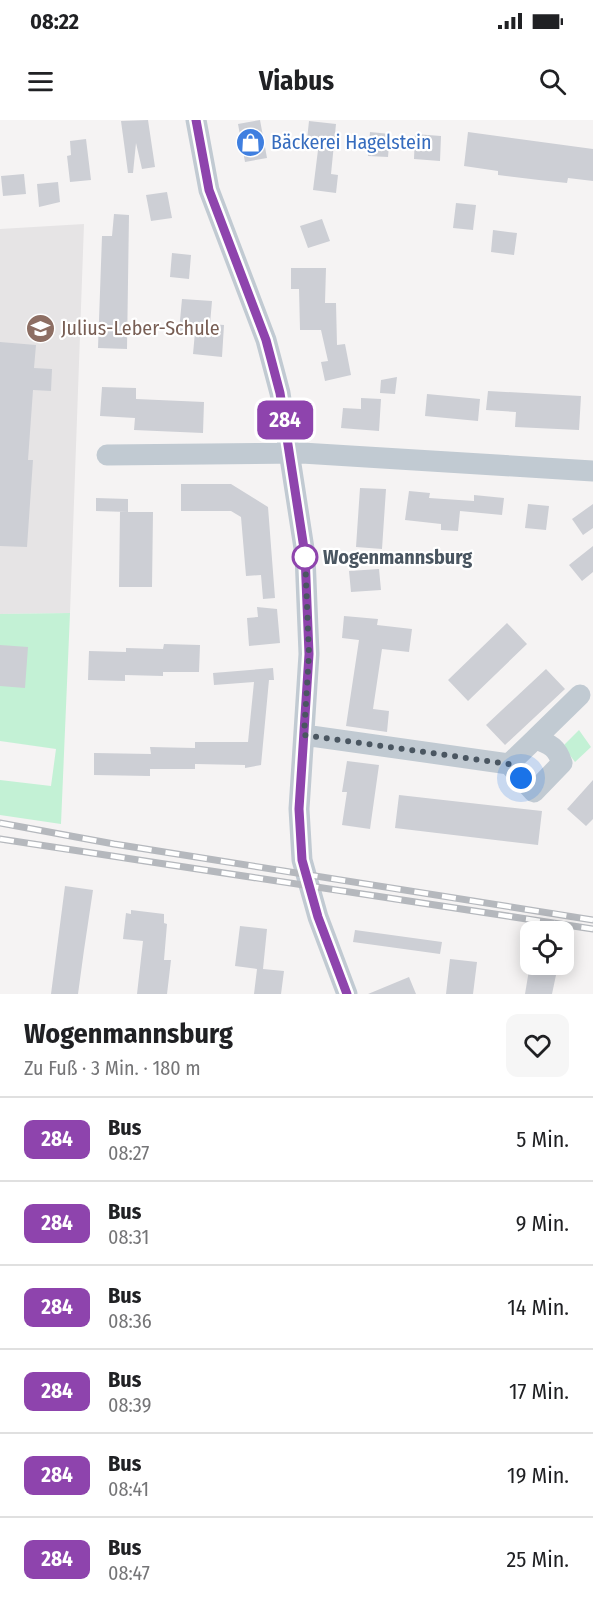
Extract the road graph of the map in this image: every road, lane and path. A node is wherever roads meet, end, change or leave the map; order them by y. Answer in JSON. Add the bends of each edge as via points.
{"nodes":[{"id":1,"x":196,"y":120,"type":"edge"},
{"id":2,"x":290,"y":453,"type":"junction"},
{"id":3,"x":107,"y":455,"type":"dead end"},
{"id":4,"x":593,"y":471,"type":"edge"},
{"id":5,"x":579,"y":695,"type":"dead end"},
{"id":6,"x":304,"y":735,"type":"junction"},
{"id":7,"x":536,"y":739,"type":"junction"},
{"id":8,"x":509,"y":764,"type":"junction"},
{"id":9,"x":347,"y":994,"type":"edge"}],
"edges":[{"from":1,"to":2,"type":"street","via":[[209,190],[273,363]]},
{"from":2,"to":3,"type":"street"},
{"from":2,"to":4,"type":"street"},
{"from":2,"to":6,"type":"street","via":[[305,555],[309,654]]},
{"from":5,"to":7,"type":"street"},
{"from":6,"to":8,"type":"street"},
{"from":6,"to":9,"type":"street","via":[[299,819],[304,874]]},
{"from":7,"to":8,"type":"street"},
{"from":7,"to":8,"type":"street","via":[[558,751],[561,764],[534,792]]}]}
